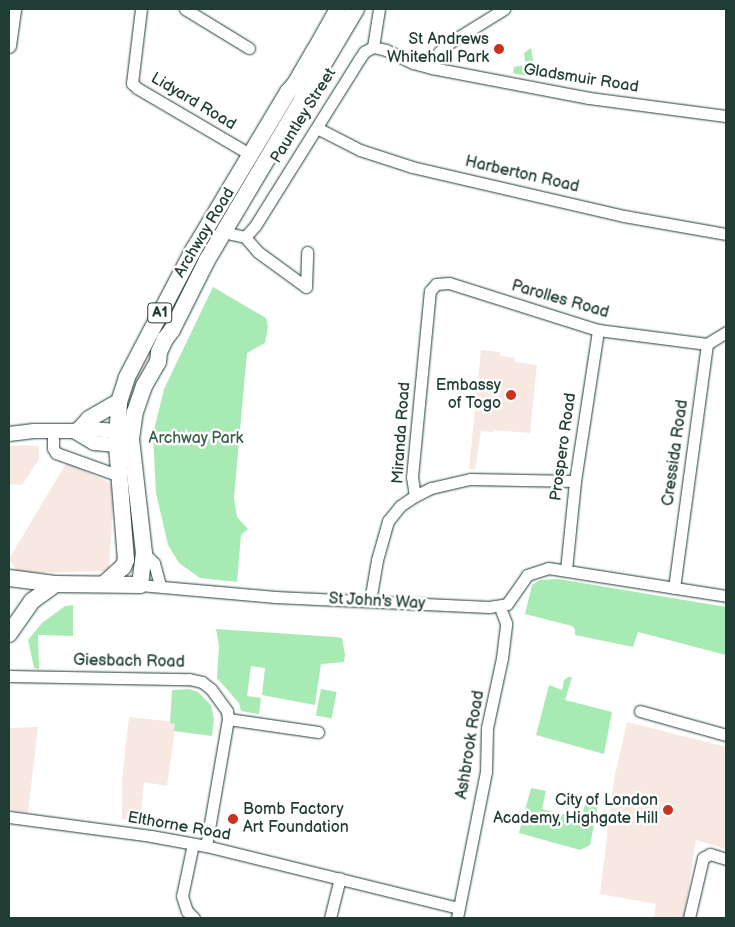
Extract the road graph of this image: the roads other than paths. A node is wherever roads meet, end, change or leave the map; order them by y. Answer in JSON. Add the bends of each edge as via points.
{"nodes":[{"id":1,"x":14,"y":9,"type":"edge"},
{"id":2,"x":141,"y":9,"type":"edge"},
{"id":3,"x":184,"y":9,"type":"edge"},
{"id":4,"x":338,"y":9,"type":"edge"},
{"id":5,"x":356,"y":9,"type":"edge"},
{"id":6,"x":379,"y":9,"type":"edge"},
{"id":7,"x":504,"y":9,"type":"edge"},
{"id":8,"x":9,"y":46,"type":"edge"},
{"id":9,"x":373,"y":46,"type":"junction"},
{"id":10,"x":249,"y":48,"type":"dead end"},
{"id":11,"x":432,"y":68,"type":"junction"},
{"id":12,"x":311,"y":70,"type":"junction"},
{"id":13,"x":726,"y":116,"type":"edge"},
{"id":14,"x":316,"y":128,"type":"junction"},
{"id":15,"x":250,"y":155,"type":"junction"},
{"id":16,"x":225,"y":228,"type":"junction"},
{"id":17,"x":726,"y":234,"type":"edge"},
{"id":18,"x":245,"y":238,"type":"junction"},
{"id":19,"x":307,"y":252,"type":"dead end"},
{"id":20,"x":436,"y":284,"type":"joint"},
{"id":21,"x":598,"y":330,"type":"junction"},
{"id":22,"x":726,"y":332,"type":"edge"},
{"id":23,"x":707,"y":344,"type":"junction"},
{"id":24,"x":119,"y":402,"type":"junction"},
{"id":25,"x":9,"y":424,"type":"edge"},
{"id":26,"x":77,"y":430,"type":"junction"},
{"id":27,"x":34,"y":431,"type":"junction"},
{"id":28,"x":53,"y":431,"type":"junction"},
{"id":29,"x":9,"y":434,"type":"edge"},
{"id":30,"x":122,"y":438,"type":"junction"},
{"id":31,"x":120,"y":476,"type":"junction"},
{"id":32,"x":575,"y":481,"type":"junction"},
{"id":33,"x":416,"y":496,"type":"junction"},
{"id":34,"x":144,"y":553,"type":"junction"},
{"id":35,"x":566,"y":570,"type":"junction"},
{"id":36,"x":9,"y":578,"type":"edge"},
{"id":37,"x":105,"y":583,"type":"junction"},
{"id":38,"x":55,"y":584,"type":"junction"},
{"id":39,"x":140,"y":585,"type":"junction"},
{"id":40,"x":160,"y":586,"type":"junction"},
{"id":41,"x":674,"y":588,"type":"junction"},
{"id":42,"x":726,"y":596,"type":"edge"},
{"id":43,"x":370,"y":601,"type":"junction"},
{"id":44,"x":500,"y":607,"type":"junction"},
{"id":45,"x":9,"y":634,"type":"edge"},
{"id":46,"x":9,"y":676,"type":"edge"},
{"id":47,"x":640,"y":712,"type":"dead end"},
{"id":48,"x":228,"y":719,"type":"junction"},
{"id":49,"x":318,"y":732,"type":"dead end"},
{"id":50,"x":726,"y":735,"type":"edge"},
{"id":51,"x":9,"y":817,"type":"edge"},
{"id":52,"x":193,"y":844,"type":"junction"},
{"id":53,"x":206,"y":846,"type":"junction"},
{"id":54,"x":726,"y":859,"type":"edge"},
{"id":55,"x":340,"y":878,"type":"junction"},
{"id":56,"x":458,"y":913,"type":"edge"},
{"id":57,"x":194,"y":918,"type":"edge"},
{"id":58,"x":330,"y":918,"type":"edge"},
{"id":59,"x":689,"y":918,"type":"edge"}],
"edges":[{"from":1,"to":8,"type":"main road"},
{"from":2,"to":15,"type":"street","name":"Lidyard Road","via":[[132,83]]},
{"from":3,"to":10,"type":"street"},
{"from":4,"to":12,"type":"highway","name":"Archway Road","number":"A1"},
{"from":5,"to":12,"type":"highway","name":"Archway Road","number":"A1"},
{"from":6,"to":9,"type":"street"},
{"from":7,"to":11,"type":"street","via":[[449,43],[439,52]]},
{"from":9,"to":11,"type":"street","name":"Gladsmuir Road"},
{"from":9,"to":14,"type":"street","name":"Pauntley Street","via":[[364,52]]},
{"from":11,"to":13,"type":"street","name":"Gladsmuir Road","via":[[589,98]]},
{"from":12,"to":15,"type":"highway","name":"Archway Road","number":"A1","via":[[297,65],[290,74],[285,81],[288,92]]},
{"from":12,"to":16,"type":"highway","name":"Archway Road","number":"A1"},
{"from":14,"to":17,"type":"street","name":"Harberton Road","via":[[360,150],[412,167],[624,216]]},
{"from":14,"to":18,"type":"street","name":"Pauntley Street"},
{"from":15,"to":24,"type":"highway","name":"Archway Road","number":"A1","via":[[170,294],[127,377]]},
{"from":16,"to":18,"type":"street"},
{"from":16,"to":30,"type":"highway","name":"Archway Road","number":"A1","via":[[159,352],[158,362]]},
{"from":18,"to":19,"type":"street","via":[[258,252],[306,286]]},
{"from":20,"to":21,"type":"street","name":"Parolles Road","via":[[449,283]]},
{"from":20,"to":33,"type":"street","name":"Miranda Road","via":[[430,291],[412,477]]},
{"from":21,"to":23,"type":"street","name":"Parolles Road"},
{"from":21,"to":32,"type":"street","name":"Prospero Road"},
{"from":22,"to":23,"type":"street"},
{"from":23,"to":41,"type":"street","name":"Cressida Road"},
{"from":24,"to":26,"type":"highway"},
{"from":24,"to":30,"type":"highway","name":"Archway Road","number":"A1"},
{"from":25,"to":27,"type":"main road"},
{"from":26,"to":28,"type":"main road"},
{"from":26,"to":30,"type":"main road"},
{"from":27,"to":28,"type":"main road"},
{"from":27,"to":29,"type":"main road"},
{"from":28,"to":31,"type":"street","via":[[56,453]]},
{"from":30,"to":31,"type":"highway","name":"Archway Road","number":"A1"},
{"from":30,"to":34,"type":"highway","name":"Archway Road","number":"A1"},
{"from":31,"to":37,"type":"highway","name":"Archway Road","number":"A1","via":[[126,560],[124,567]]},
{"from":32,"to":33,"type":"street","via":[[470,479],[431,488]]},
{"from":32,"to":35,"type":"street","name":"Prospero Road"},
{"from":33,"to":43,"type":"street","name":"Miranda Road","via":[[400,506],[388,521]]},
{"from":34,"to":39,"type":"highway","name":"Archway Road","number":"A1"},
{"from":34,"to":40,"type":"street","via":[[154,563]]},
{"from":35,"to":41,"type":"street"},
{"from":35,"to":44,"type":"street","via":[[540,569],[527,575],[513,598]]},
{"from":36,"to":38,"type":"highway","name":"St John's Way"},
{"from":37,"to":38,"type":"highway","name":"St John's Way"},
{"from":37,"to":39,"type":"highway","name":"St John's Way"},
{"from":38,"to":45,"type":"highway","via":[[32,601]]},
{"from":39,"to":40,"type":"street","name":"St John's Way"},
{"from":40,"to":43,"type":"street","name":"St John's Way","via":[[275,597]]},
{"from":41,"to":42,"type":"street"},
{"from":43,"to":44,"type":"street","name":"St John's Way"},
{"from":44,"to":56,"type":"street","name":"Ashbrook Road","via":[[506,623],[502,658],[487,728],[486,772]]},
{"from":46,"to":48,"type":"street","name":"Giesbach Road","via":[[189,679],[212,689],[227,711]]},
{"from":47,"to":50,"type":"street"},
{"from":48,"to":49,"type":"street"},
{"from":48,"to":53,"type":"street"},
{"from":51,"to":52,"type":"street","name":"Elthorne Road"},
{"from":52,"to":53,"type":"street","name":"Elthorne Road"},
{"from":52,"to":57,"type":"street","via":[[182,896],[187,911]]},
{"from":53,"to":55,"type":"street","name":"Elthorne Road"},
{"from":54,"to":59,"type":"street","via":[[710,854],[703,858]]},
{"from":55,"to":56,"type":"street","name":"Elthorne Road"},
{"from":55,"to":58,"type":"street"}]}
